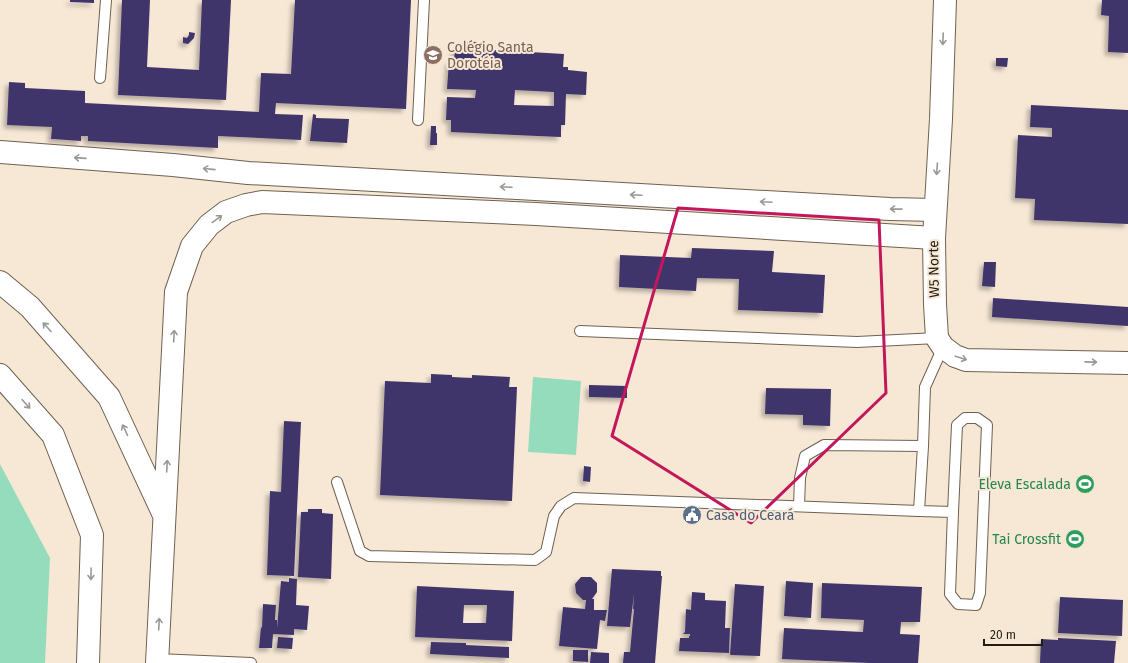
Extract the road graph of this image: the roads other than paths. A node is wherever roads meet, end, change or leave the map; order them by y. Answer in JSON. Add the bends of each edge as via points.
{"nodes":[{"id":1,"x":106,"y":0,"type":"edge"},
{"id":2,"x":424,"y":0,"type":"edge"},
{"id":3,"x":944,"y":0,"type":"edge"},
{"id":4,"x":100,"y":78,"type":"dead end"},
{"id":5,"x":418,"y":120,"type":"dead end"},
{"id":6,"x":0,"y":152,"type":"edge"},
{"id":7,"x":935,"y":210,"type":"junction"},
{"id":8,"x":934,"y":238,"type":"junction"},
{"id":9,"x":0,"y":282,"type":"edge"},
{"id":10,"x":580,"y":331,"type":"dead end"},
{"id":11,"x":940,"y":342,"type":"junction"},
{"id":12,"x":1128,"y":363,"type":"edge"},
{"id":13,"x":0,"y":375,"type":"edge"},
{"id":14,"x":923,"y":446,"type":"junction"},
{"id":15,"x":337,"y":482,"type":"dead end"},
{"id":16,"x":799,"y":506,"type":"junction"},
{"id":17,"x":918,"y":511,"type":"junction"},
{"id":18,"x":952,"y":512,"type":"junction"},
{"id":19,"x":164,"y":516,"type":"junction"},
{"id":20,"x":157,"y":661,"type":"edge"},
{"id":21,"x":88,"y":663,"type":"edge"},
{"id":22,"x":251,"y":663,"type":"edge"}],
"edges":[{"from":1,"to":4,"type":"lane"},
{"from":2,"to":5,"type":"lane"},
{"from":3,"to":7,"type":"street","name":"W5 Norte","one_way":true,"via":[[941,119]]},
{"from":7,"to":6,"type":"street","one_way":true,"via":[[248,173]]},
{"from":7,"to":8,"type":"street","name":"W5 Norte"},
{"from":8,"to":11,"type":"street","name":"W5 Norte","via":[[935,304]]},
{"from":19,"to":8,"type":"street","one_way":true,"via":[[176,292],[192,246],[209,225],[226,212],[262,202],[536,214]]},
{"from":19,"to":9,"type":"street","one_way":true,"via":[[109,397],[30,307]]},
{"from":10,"to":11,"type":"lane","via":[[857,342]]},
{"from":11,"to":12,"type":"street","one_way":true,"via":[[955,356],[966,360]]},
{"from":11,"to":14,"type":"lane","via":[[925,387]]},
{"from":13,"to":21,"type":"street","one_way":true,"via":[[53,434],[92,535]]},
{"from":14,"to":16,"type":"lane","via":[[824,445],[805,456],[800,478]]},
{"from":14,"to":17,"type":"lane"},
{"from":15,"to":16,"type":"lane","via":[[360,551],[369,556],[535,560],[546,552],[554,516],[561,506],[574,498]]},
{"from":16,"to":17,"type":"lane"},
{"from":17,"to":18,"type":"lane"},
{"from":18,"to":18,"type":"lane","via":[[957,425],[965,418],[977,418],[987,425],[980,593],[976,605],[958,604],[950,594]]},
{"from":20,"to":19,"type":"street","one_way":true},
{"from":20,"to":22,"type":"lane"}]}
